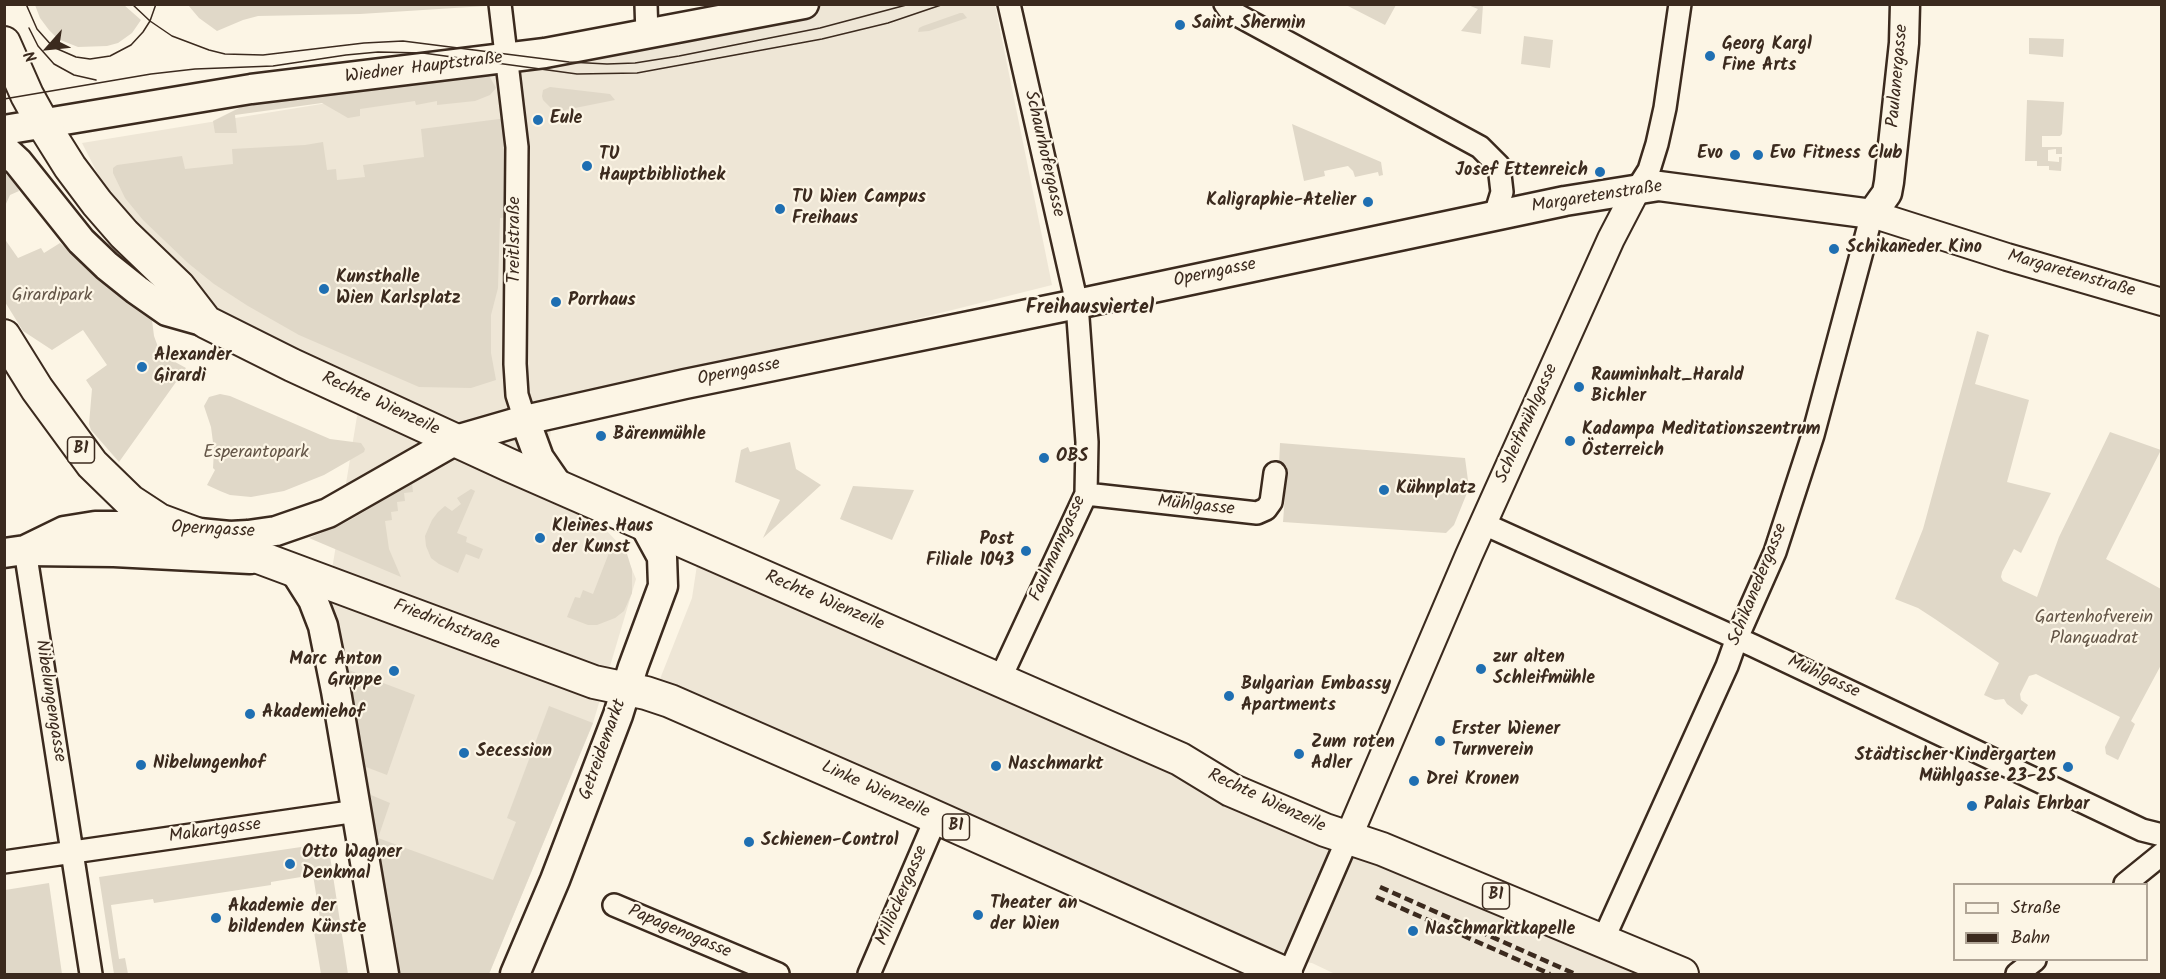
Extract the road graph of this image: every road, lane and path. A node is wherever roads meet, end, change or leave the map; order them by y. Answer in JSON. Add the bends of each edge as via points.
{"nodes":[{"id":1,"x":500,"y":4,"type":"edge"},
{"id":2,"x":646,"y":4,"type":"edge"},
{"id":3,"x":804,"y":4,"type":"edge"},
{"id":4,"x":1009,"y":4,"type":"edge"},
{"id":5,"x":1225,"y":4,"type":"edge"},
{"id":6,"x":1680,"y":4,"type":"edge"},
{"id":7,"x":1905,"y":4,"type":"edge"},
{"id":8,"x":647,"y":35,"type":"junction"},
{"id":9,"x":4,"y":43,"type":"edge"},
{"id":10,"x":506,"y":59,"type":"junction"},
{"id":11,"x":43,"y":124,"type":"junction"},
{"id":12,"x":4,"y":130,"type":"edge"},
{"id":13,"x":4,"y":149,"type":"edge"},
{"id":14,"x":1637,"y":189,"type":"junction"},
{"id":15,"x":1872,"y":214,"type":"junction"},
{"id":16,"x":1495,"y":215,"type":"junction"},
{"id":17,"x":2162,"y":302,"type":"edge"},
{"id":18,"x":1077,"y":304,"type":"junction"},
{"id":19,"x":206,"y":322,"type":"junction"},
{"id":20,"x":4,"y":336,"type":"edge"},
{"id":21,"x":525,"y":420,"type":"junction"},
{"id":22,"x":456,"y":440,"type":"junction"},
{"id":23,"x":1275,"y":473,"type":"dead end"},
{"id":24,"x":559,"y":487,"type":"junction"},
{"id":25,"x":1086,"y":494,"type":"junction"},
{"id":26,"x":644,"y":524,"type":"junction"},
{"id":27,"x":1484,"y":524,"type":"junction"},
{"id":28,"x":182,"y":530,"type":"junction"},
{"id":29,"x":15,"y":552,"type":"edge"},
{"id":30,"x":280,"y":565,"type":"junction"},
{"id":31,"x":1737,"y":638,"type":"junction"},
{"id":32,"x":1000,"y":679,"type":"junction"},
{"id":33,"x":626,"y":689,"type":"junction"},
{"id":34,"x":357,"y":811,"type":"junction"},
{"id":35,"x":936,"y":818,"type":"junction"},
{"id":36,"x":2162,"y":834,"type":"edge"},
{"id":37,"x":1348,"y":838,"type":"junction"},
{"id":38,"x":72,"y":852,"type":"junction"},
{"id":39,"x":2162,"y":854,"type":"edge"},
{"id":40,"x":4,"y":862,"type":"edge"},
{"id":41,"x":2127,"y":883,"type":"edge"},
{"id":42,"x":614,"y":905,"type":"dead end"},
{"id":43,"x":1603,"y":940,"type":"junction"},
{"id":44,"x":2034,"y":961,"type":"edge"},
{"id":45,"x":91,"y":975,"type":"edge"},
{"id":46,"x":384,"y":975,"type":"edge"},
{"id":47,"x":515,"y":975,"type":"edge"},
{"id":48,"x":778,"y":975,"type":"edge"},
{"id":49,"x":869,"y":975,"type":"edge"},
{"id":50,"x":1287,"y":975,"type":"edge"},
{"id":51,"x":1682,"y":975,"type":"edge"},
{"id":52,"x":2017,"y":975,"type":"edge"}],
"edges":[{"from":1,"to":10,"type":"street","name":"Treitlstraße"},
{"from":2,"to":8,"type":"street"},
{"from":3,"to":8,"type":"main road","name":"Wiedner Hauptstraße"},
{"from":4,"to":18,"type":"street","name":"Schaurhofergasse"},
{"from":5,"to":16,"type":"street","via":[[1230,11],[1480,147],[1499,166],[1502,192]]},
{"from":6,"to":14,"type":"street","name":"Schleifmühlgasse","via":[[1657,144],[1649,170]]},
{"from":7,"to":15,"type":"main road","name":"Paulanergasse","via":[[1889,182],[1887,193]]},
{"from":8,"to":10,"type":"main road","name":"Wiedner Hauptstraße"},
{"from":9,"to":11,"type":"main road","number":"B1"},
{"from":10,"to":11,"type":"main road","name":"Wiedner Hauptstraße","via":[[251,89]]},
{"from":10,"to":21,"type":"street","name":"Treitlstraße","via":[[517,147],[515,364]]},
{"from":11,"to":12,"type":"main road","name":"Wiedner Hauptstraße"},
{"from":11,"to":19,"type":"main road","name":"Rechte Wienzeile","number":"B1","via":[[97,203],[179,287]]},
{"from":13,"to":19,"type":"main road","via":[[107,266],[166,311]]},
{"from":14,"to":15,"type":"main road","name":"Margaretenstraße","via":[[1659,186]]},
{"from":14,"to":16,"type":"main road","name":"Margaretenstraße"},
{"from":14,"to":27,"type":"street","name":"Schleifmühlgasse"},
{"from":15,"to":17,"type":"street","name":"Margaretenstraße"},
{"from":15,"to":31,"type":"street","name":"Schikanedergasse","via":[[1813,435],[1775,552]]},
{"from":16,"to":18,"type":"main road","name":"Operngasse"},
{"from":18,"to":21,"type":"main road","name":"Operngasse"},
{"from":18,"to":25,"type":"street","name":"Faulmanngasse","via":[[1088,442]]},
{"from":19,"to":22,"type":"main road","name":"Rechte Wienzeile","number":"B1"},
{"from":20,"to":28,"type":"main road","name":"Friedrichstraße","number":"B1","via":[[92,464],[137,506]]},
{"from":21,"to":22,"type":"main road","name":"Operngasse"},
{"from":21,"to":24,"type":"main road","via":[[539,458]]},
{"from":22,"to":24,"type":"main road","name":"Rechte Wienzeile","number":"B1"},
{"from":22,"to":28,"type":"main road","name":"Operngasse","via":[[328,513],[292,527],[248,536]]},
{"from":23,"to":25,"type":"street","name":"Mühlgasse","via":[[1271,502],[1257,513]]},
{"from":24,"to":26,"type":"main road","name":"Rechte Wienzeile","number":"B1"},
{"from":25,"to":32,"type":"street","name":"Faulmanngasse"},
{"from":26,"to":32,"type":"main road","name":"Rechte Wienzeile","number":"B1"},
{"from":26,"to":33,"type":"main road","name":"Getreidemarkt","via":[[662,557],[663,586]]},
{"from":27,"to":31,"type":"street","name":"Mühlgasse"},
{"from":27,"to":37,"type":"street","name":"Schleifmühlgasse"},
{"from":28,"to":29,"type":"main road","name":"Operngasse","via":[[95,526],[64,531]]},
{"from":28,"to":30,"type":"main road","name":"Friedrichstraße","number":"B1"},
{"from":29,"to":30,"type":"main road","name":"Friedrichstraße","via":[[114,552]]},
{"from":29,"to":38,"type":"street","name":"Nibelungengasse"},
{"from":30,"to":33,"type":"main road","name":"Friedrichstraße","number":"B1","via":[[594,682]]},
{"from":30,"to":34,"type":"main road","via":[[314,600],[323,626]]},
{"from":31,"to":36,"type":"street","name":"Mühlgasse","via":[[2142,830]]},
{"from":31,"to":43,"type":"street","name":"Schikanedergasse"},
{"from":32,"to":37,"type":"main road","name":"Rechte Wienzeile","number":"B1","via":[[1180,759],[1232,790]]},
{"from":33,"to":35,"type":"main road","name":"Linke Wienzeile","number":"B1","via":[[670,701]]},
{"from":33,"to":47,"type":"main road","name":"Getreidemarkt"},
{"from":34,"to":38,"type":"street","name":"Makartgasse"},
{"from":34,"to":46,"type":"main road"},
{"from":35,"to":49,"type":"street","name":"Millöckergasse"},
{"from":35,"to":50,"type":"main road","name":"Linke Wienzeile","number":"B1"},
{"from":37,"to":43,"type":"main road","name":"Rechte Wienzeile","number":"B1"},
{"from":37,"to":50,"type":"street"},
{"from":38,"to":40,"type":"street","name":"Makartgasse"},
{"from":38,"to":45,"type":"street","name":"Nibelungengasse"},
{"from":39,"to":41,"type":"street"},
{"from":42,"to":48,"type":"street","name":"Papagenogasse"},
{"from":43,"to":51,"type":"main road","name":"Rechte Wienzeile","number":"B1"},
{"from":44,"to":52,"type":"street"}]}
